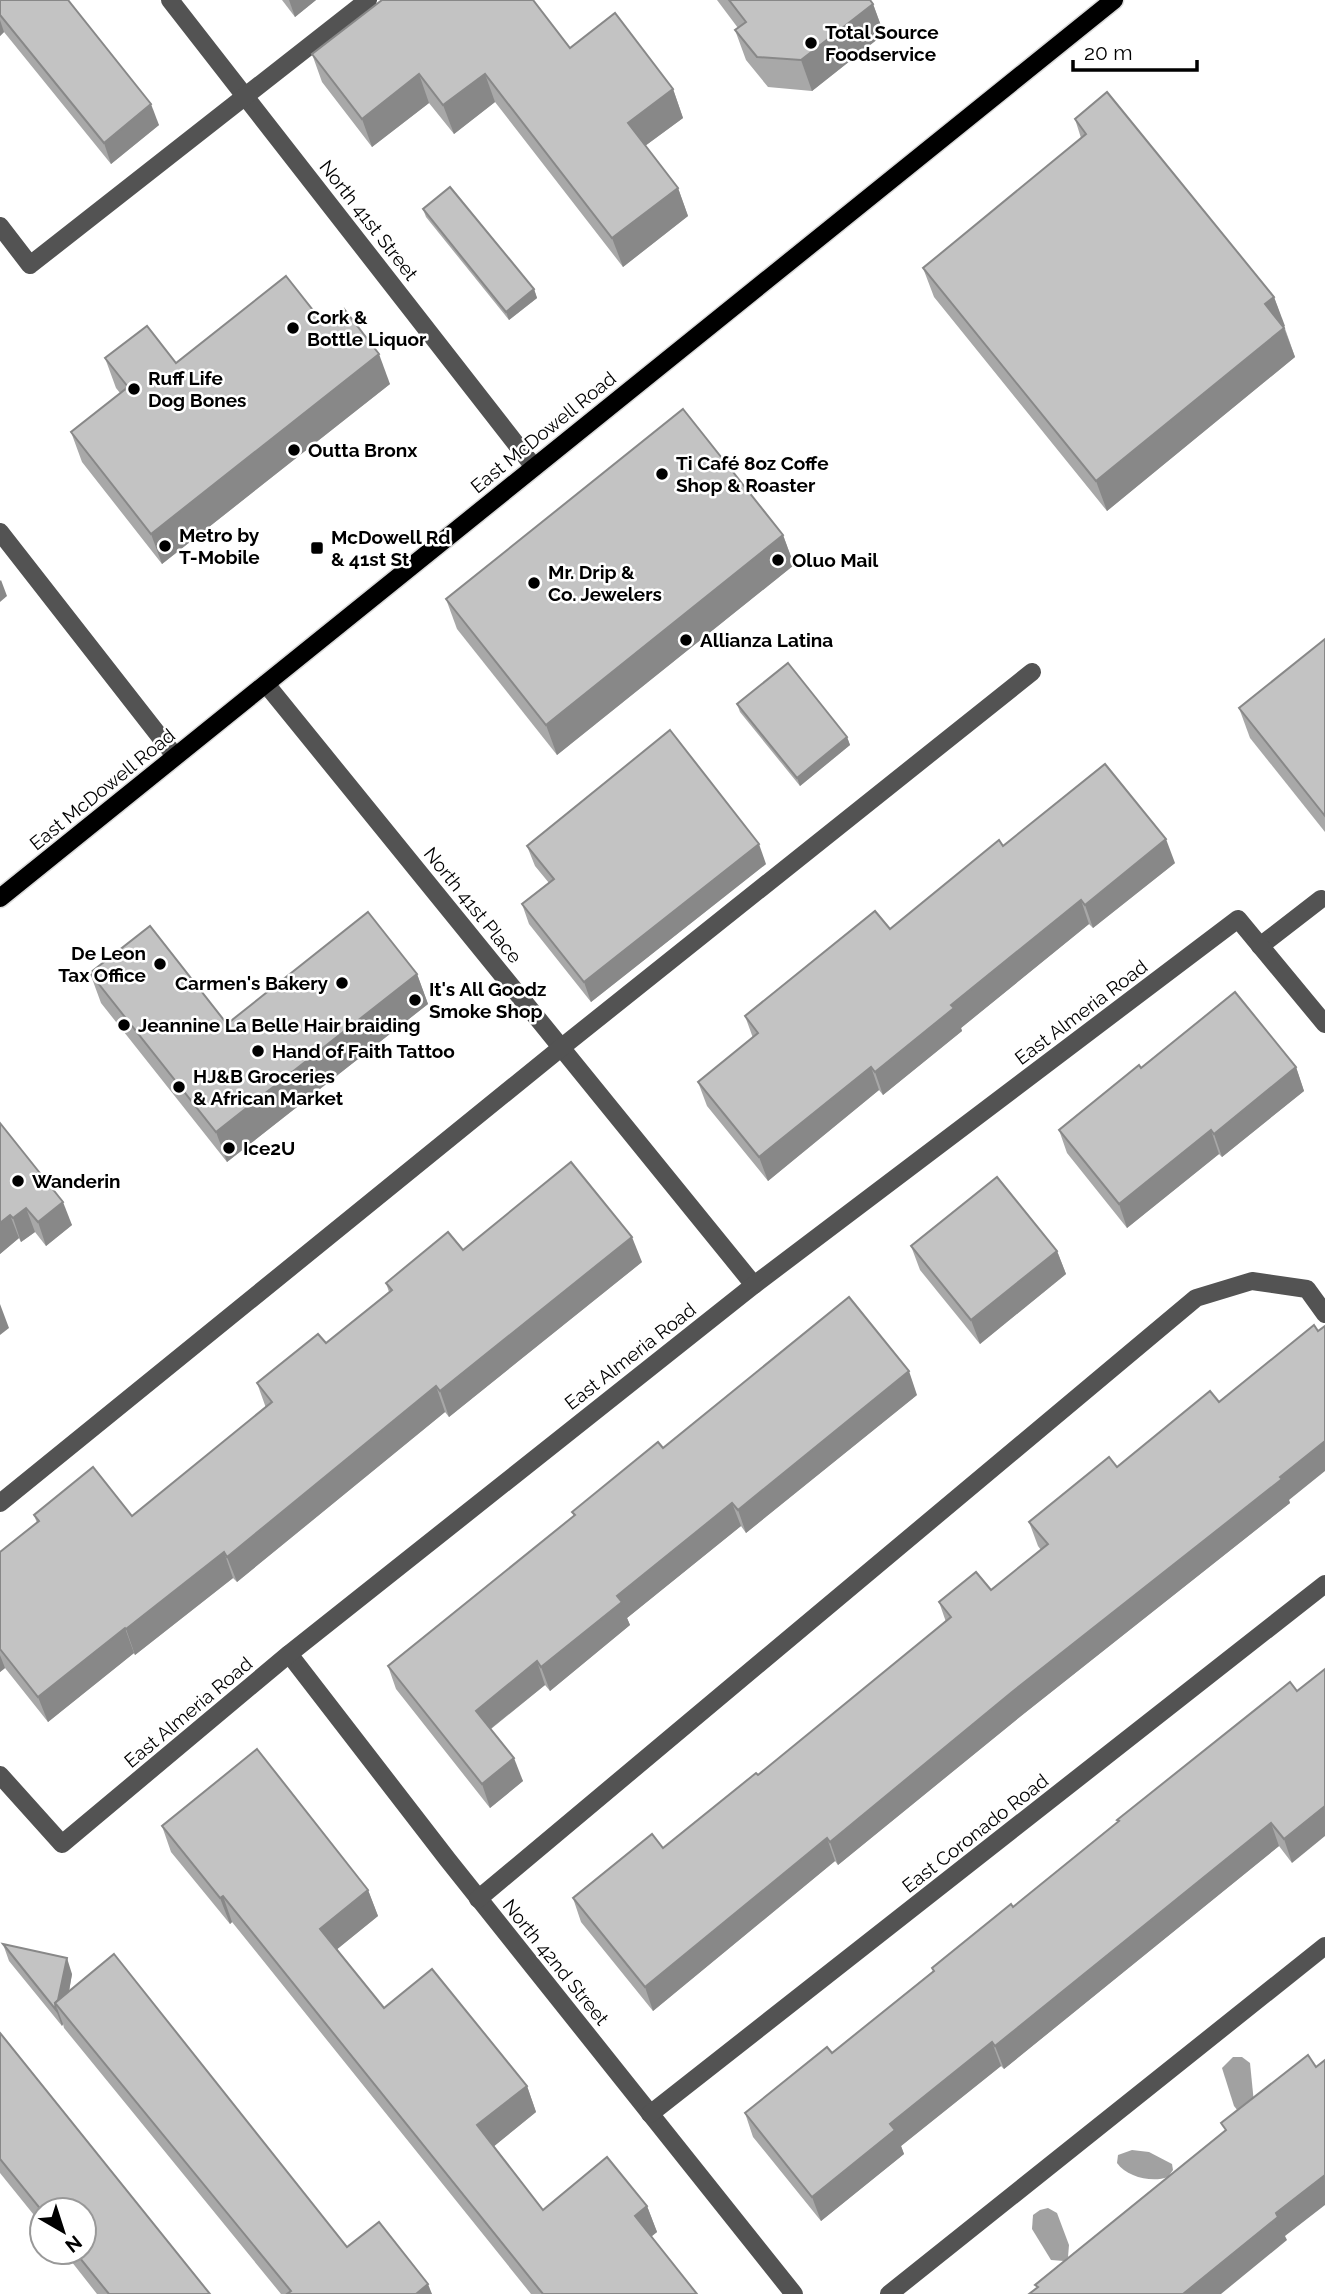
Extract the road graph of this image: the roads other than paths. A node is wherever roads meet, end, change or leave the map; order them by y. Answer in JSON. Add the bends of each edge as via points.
{"nodes":[{"id":1,"x":170,"y":0,"type":"edge"},
{"id":2,"x":368,"y":0,"type":"edge"},
{"id":3,"x":1114,"y":0,"type":"edge"},
{"id":4,"x":245,"y":95,"type":"junction"},
{"id":5,"x":0,"y":226,"type":"edge"},
{"id":6,"x":534,"y":467,"type":"junction"},
{"id":7,"x":0,"y":532,"type":"edge"},
{"id":8,"x":1032,"y":672,"type":"dead end"},
{"id":9,"x":266,"y":684,"type":"junction"},
{"id":10,"x":175,"y":756,"type":"junction"},
{"id":11,"x":3,"y":889,"type":"edge"},
{"id":12,"x":1321,"y":899,"type":"dead end"},
{"id":13,"x":1259,"y":946,"type":"junction"},
{"id":14,"x":1325,"y":1024,"type":"edge"},
{"id":15,"x":562,"y":1047,"type":"junction"},
{"id":16,"x":754,"y":1285,"type":"junction"},
{"id":17,"x":1325,"y":1314,"type":"edge"},
{"id":18,"x":0,"y":1503,"type":"edge"},
{"id":19,"x":1325,"y":1584,"type":"edge"},
{"id":20,"x":289,"y":1654,"type":"junction"},
{"id":21,"x":0,"y":1775,"type":"edge"},
{"id":22,"x":478,"y":1899,"type":"junction"},
{"id":23,"x":1325,"y":1946,"type":"edge"},
{"id":24,"x":650,"y":2114,"type":"junction"},
{"id":25,"x":794,"y":2294,"type":"edge"},
{"id":26,"x":889,"y":2294,"type":"edge"}],
"edges":[{"from":1,"to":4,"type":"street","name":"North 41st Street"},
{"from":2,"to":4,"type":"street"},
{"from":3,"to":6,"type":"main road","name":"East McDowell Road"},
{"from":4,"to":5,"type":"street","via":[[30,265]]},
{"from":4,"to":6,"type":"street","name":"North 41st Street"},
{"from":6,"to":9,"type":"main road","name":"East McDowell Road"},
{"from":7,"to":10,"type":"street"},
{"from":8,"to":15,"type":"street"},
{"from":9,"to":10,"type":"main road","name":"East McDowell Road"},
{"from":9,"to":15,"type":"street","name":"North 41st Place"},
{"from":10,"to":11,"type":"main road","name":"East McDowell Road"},
{"from":12,"to":13,"type":"street"},
{"from":13,"to":14,"type":"street"},
{"from":13,"to":16,"type":"street","name":"East Almeria Road","via":[[1238,919]]},
{"from":15,"to":16,"type":"street","name":"North 41st Place"},
{"from":15,"to":18,"type":"street"},
{"from":16,"to":20,"type":"street","name":"East Almeria Road"},
{"from":17,"to":22,"type":"street","via":[[1307,1289],[1252,1281],[1196,1297]]},
{"from":19,"to":24,"type":"street","name":"East Coronado Road"},
{"from":20,"to":21,"type":"street","name":"East Almeria Road","via":[[62,1844]]},
{"from":20,"to":22,"type":"street","name":"North 42nd Street"},
{"from":22,"to":24,"type":"street","name":"North 42nd Street"},
{"from":23,"to":26,"type":"street"},
{"from":24,"to":25,"type":"street","name":"North 42nd Street"}]}
